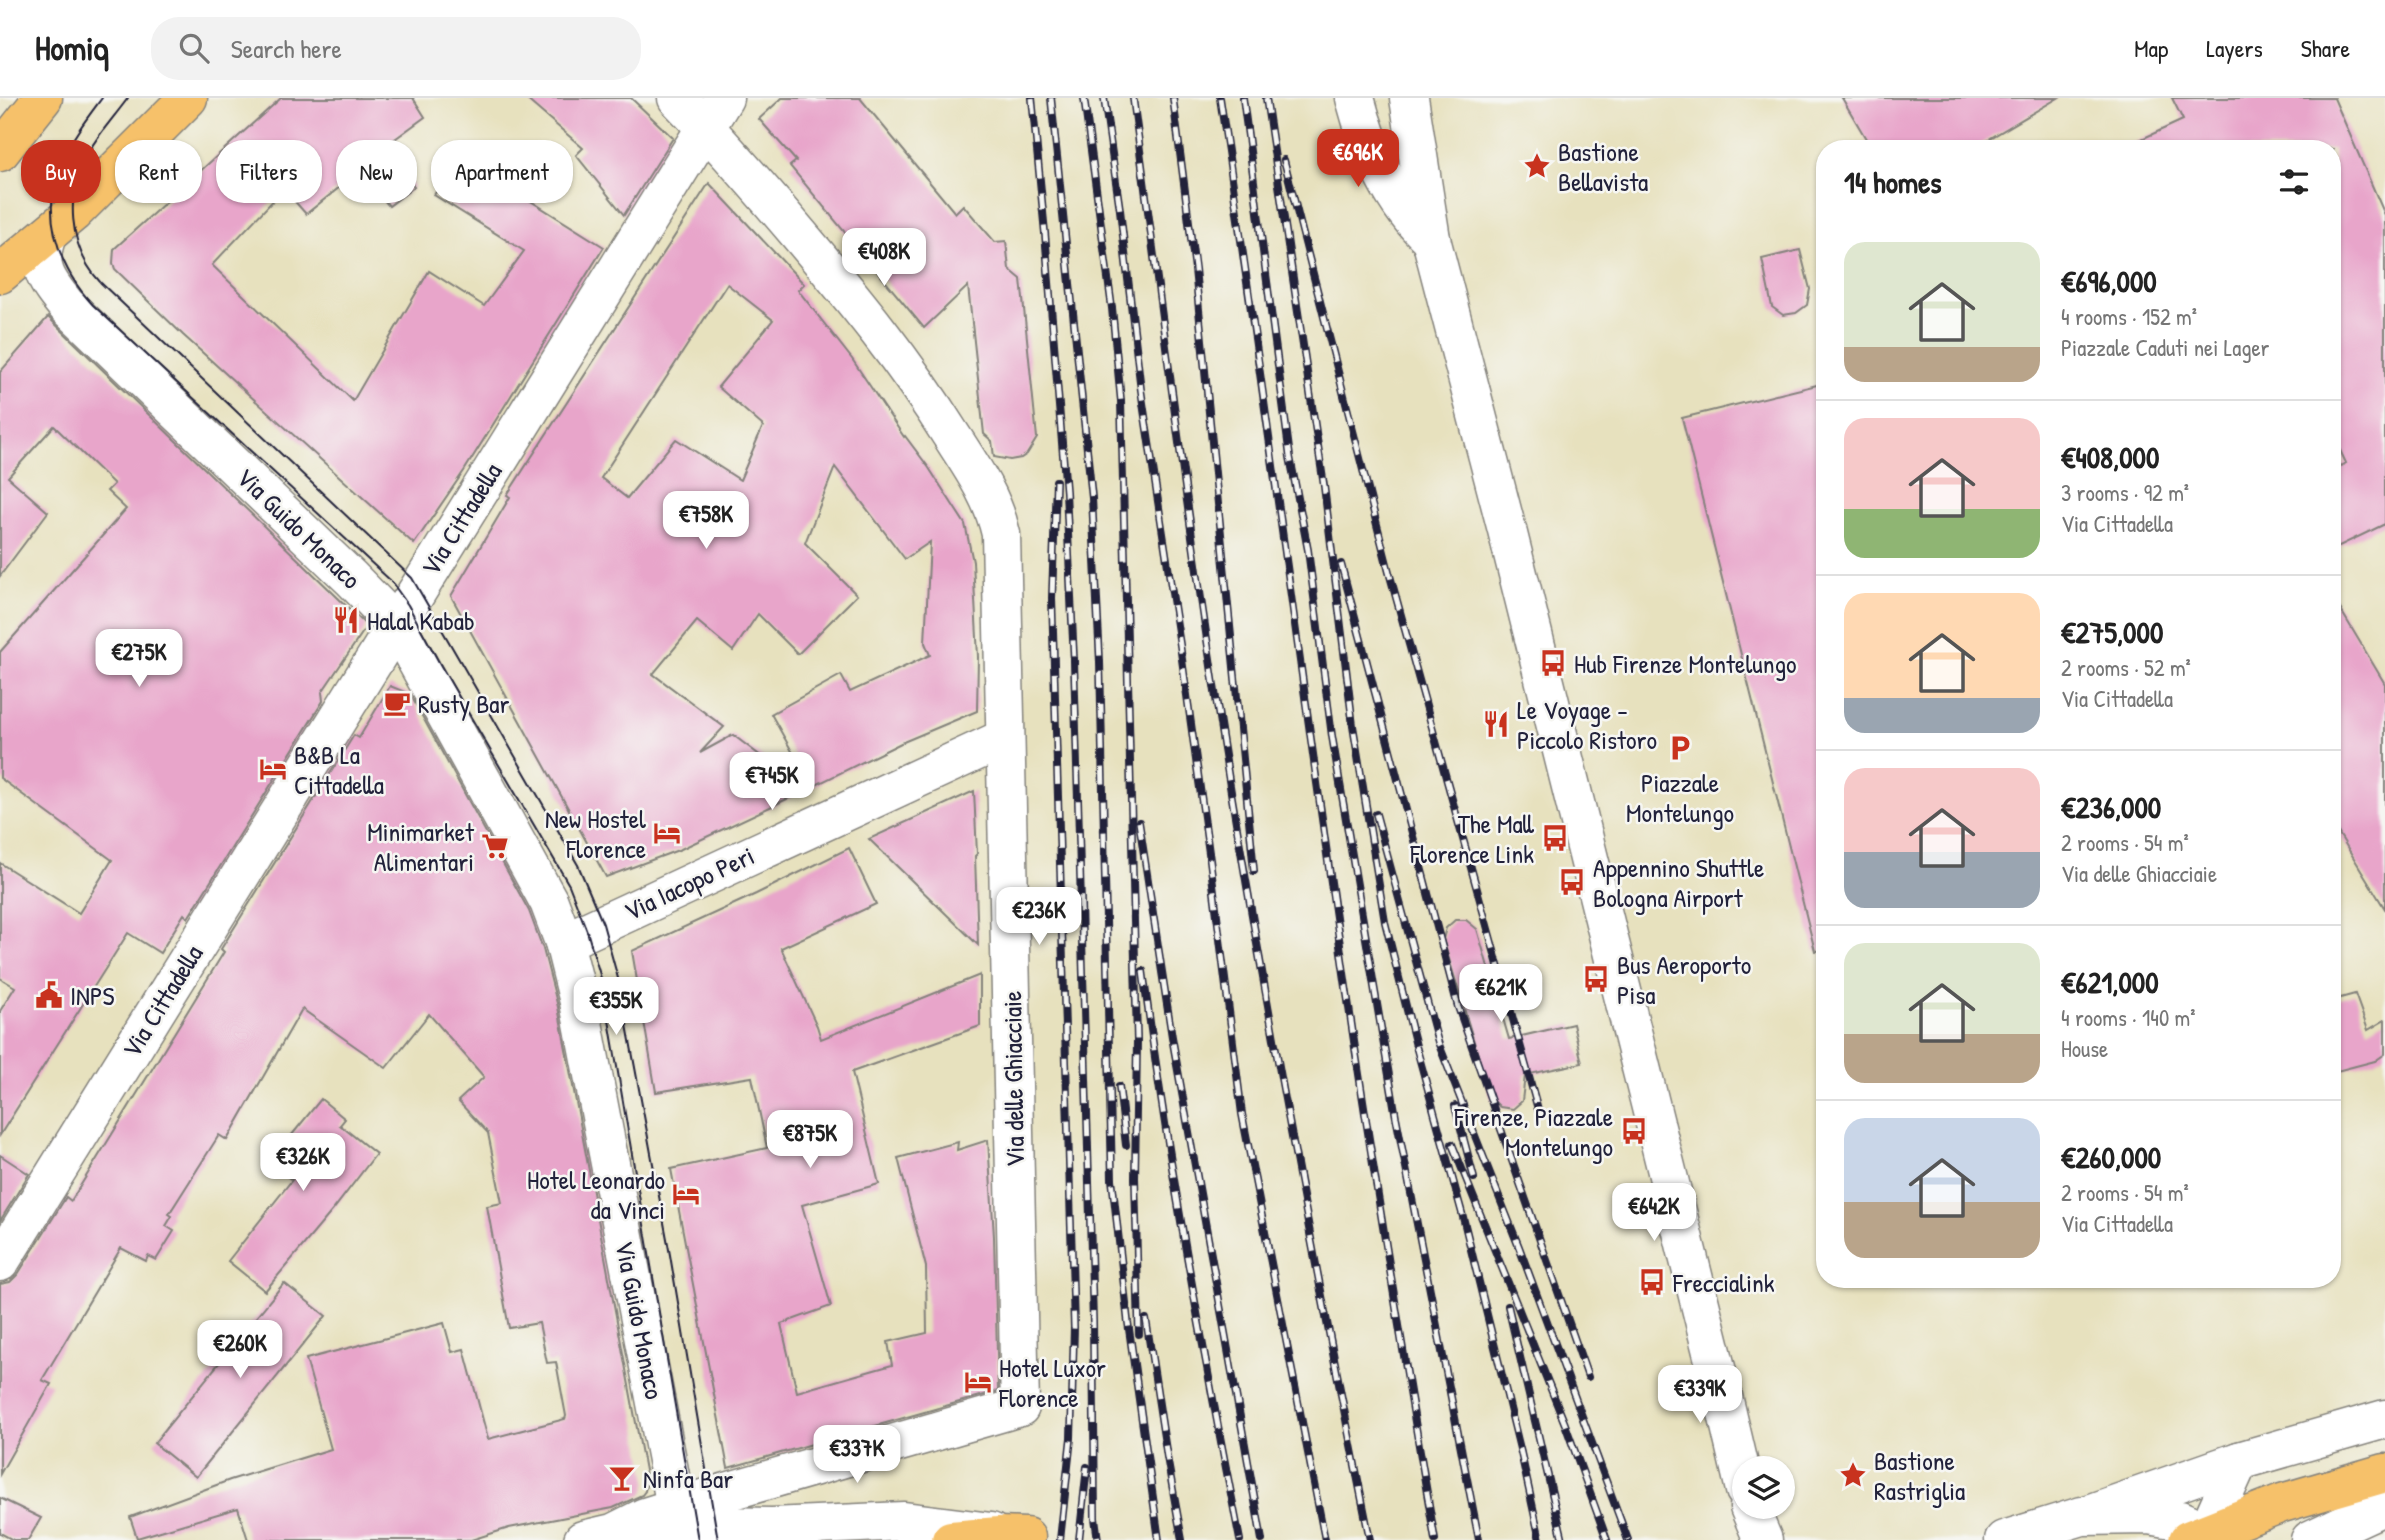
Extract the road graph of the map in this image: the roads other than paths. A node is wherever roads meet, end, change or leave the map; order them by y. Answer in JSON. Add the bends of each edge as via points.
{"nodes":[{"id":1,"x":43,"y":98,"type":"edge"},
{"id":2,"x":188,"y":98,"type":"edge"},
{"id":3,"x":677,"y":98,"type":"edge"},
{"id":4,"x":1356,"y":98,"type":"edge"},
{"id":5,"x":1409,"y":98,"type":"edge"},
{"id":6,"x":715,"y":112,"type":"edge"},
{"id":7,"x":0,"y":152,"type":"edge"},
{"id":8,"x":47,"y":236,"type":"junction"},
{"id":9,"x":1431,"y":239,"type":"junction"},
{"id":10,"x":0,"y":274,"type":"edge"},
{"id":11,"x":396,"y":624,"type":"junction"},
{"id":12,"x":1005,"y":738,"type":"junction"},
{"id":13,"x":564,"y":942,"type":"junction"},
{"id":14,"x":0,"y":1262,"type":"edge"},
{"id":15,"x":2385,"y":1419,"type":"edge"},
{"id":16,"x":1737,"y":1456,"type":"edge"},
{"id":17,"x":2239,"y":1461,"type":"junction"},
{"id":18,"x":2385,"y":1473,"type":"edge"},
{"id":19,"x":2385,"y":1505,"type":"edge"},
{"id":20,"x":676,"y":1507,"type":"junction"},
{"id":21,"x":2082,"y":1516,"type":"junction"},
{"id":22,"x":1754,"y":1519,"type":"edge"},
{"id":23,"x":1020,"y":1536,"type":"joint"},
{"id":24,"x":2197,"y":1536,"type":"edge"},
{"id":25,"x":598,"y":1537,"type":"edge"},
{"id":26,"x":951,"y":1540,"type":"edge"},
{"id":27,"x":1763,"y":1540,"type":"edge"},
{"id":28,"x":2004,"y":1540,"type":"edge"},
{"id":29,"x":2310,"y":1540,"type":"edge"}],
"edges":[{"from":1,"to":7,"type":"main road"},
{"from":2,"to":8,"type":"main road"},
{"from":3,"to":6,"type":"street","name":"Via delle Ghiacciaie"},
{"from":4,"to":9,"type":"street","via":[[1384,174]]},
{"from":5,"to":9,"type":"street"},
{"from":6,"to":11,"type":"street","name":"Via Cittadella"},
{"from":6,"to":12,"type":"street","name":"Via delle Ghiacciaie","via":[[924,391],[990,500],[1001,534]]},
{"from":8,"to":10,"type":"main road"},
{"from":8,"to":11,"type":"street","name":"Via Guido Monaco","via":[[41,265],[66,305]]},
{"from":9,"to":16,"type":"street"},
{"from":11,"to":13,"type":"street","name":"Via Guido Monaco","via":[[549,902]]},
{"from":11,"to":14,"type":"street","name":"Via Cittadella"},
{"from":12,"to":13,"type":"street","name":"Via Iacopo Peri"},
{"from":12,"to":20,"type":"street","name":"Via delle Ghiacciaie","via":[[1020,1407]]},
{"from":13,"to":20,"type":"street","name":"Via Guido Monaco"},
{"from":15,"to":17,"type":"street"},
{"from":17,"to":21,"type":"street"},
{"from":17,"to":24,"type":"street"},
{"from":18,"to":24,"type":"main road","via":[[2315,1492]]},
{"from":19,"to":29,"type":"street"},
{"from":20,"to":25,"type":"street"},
{"from":21,"to":24,"type":"street","via":[[2180,1520]]},
{"from":21,"to":28,"type":"street"},
{"from":22,"to":27,"type":"street"},
{"from":23,"to":25,"type":"street","via":[[904,1521],[706,1527]]},
{"from":23,"to":26,"type":"main road"}]}
